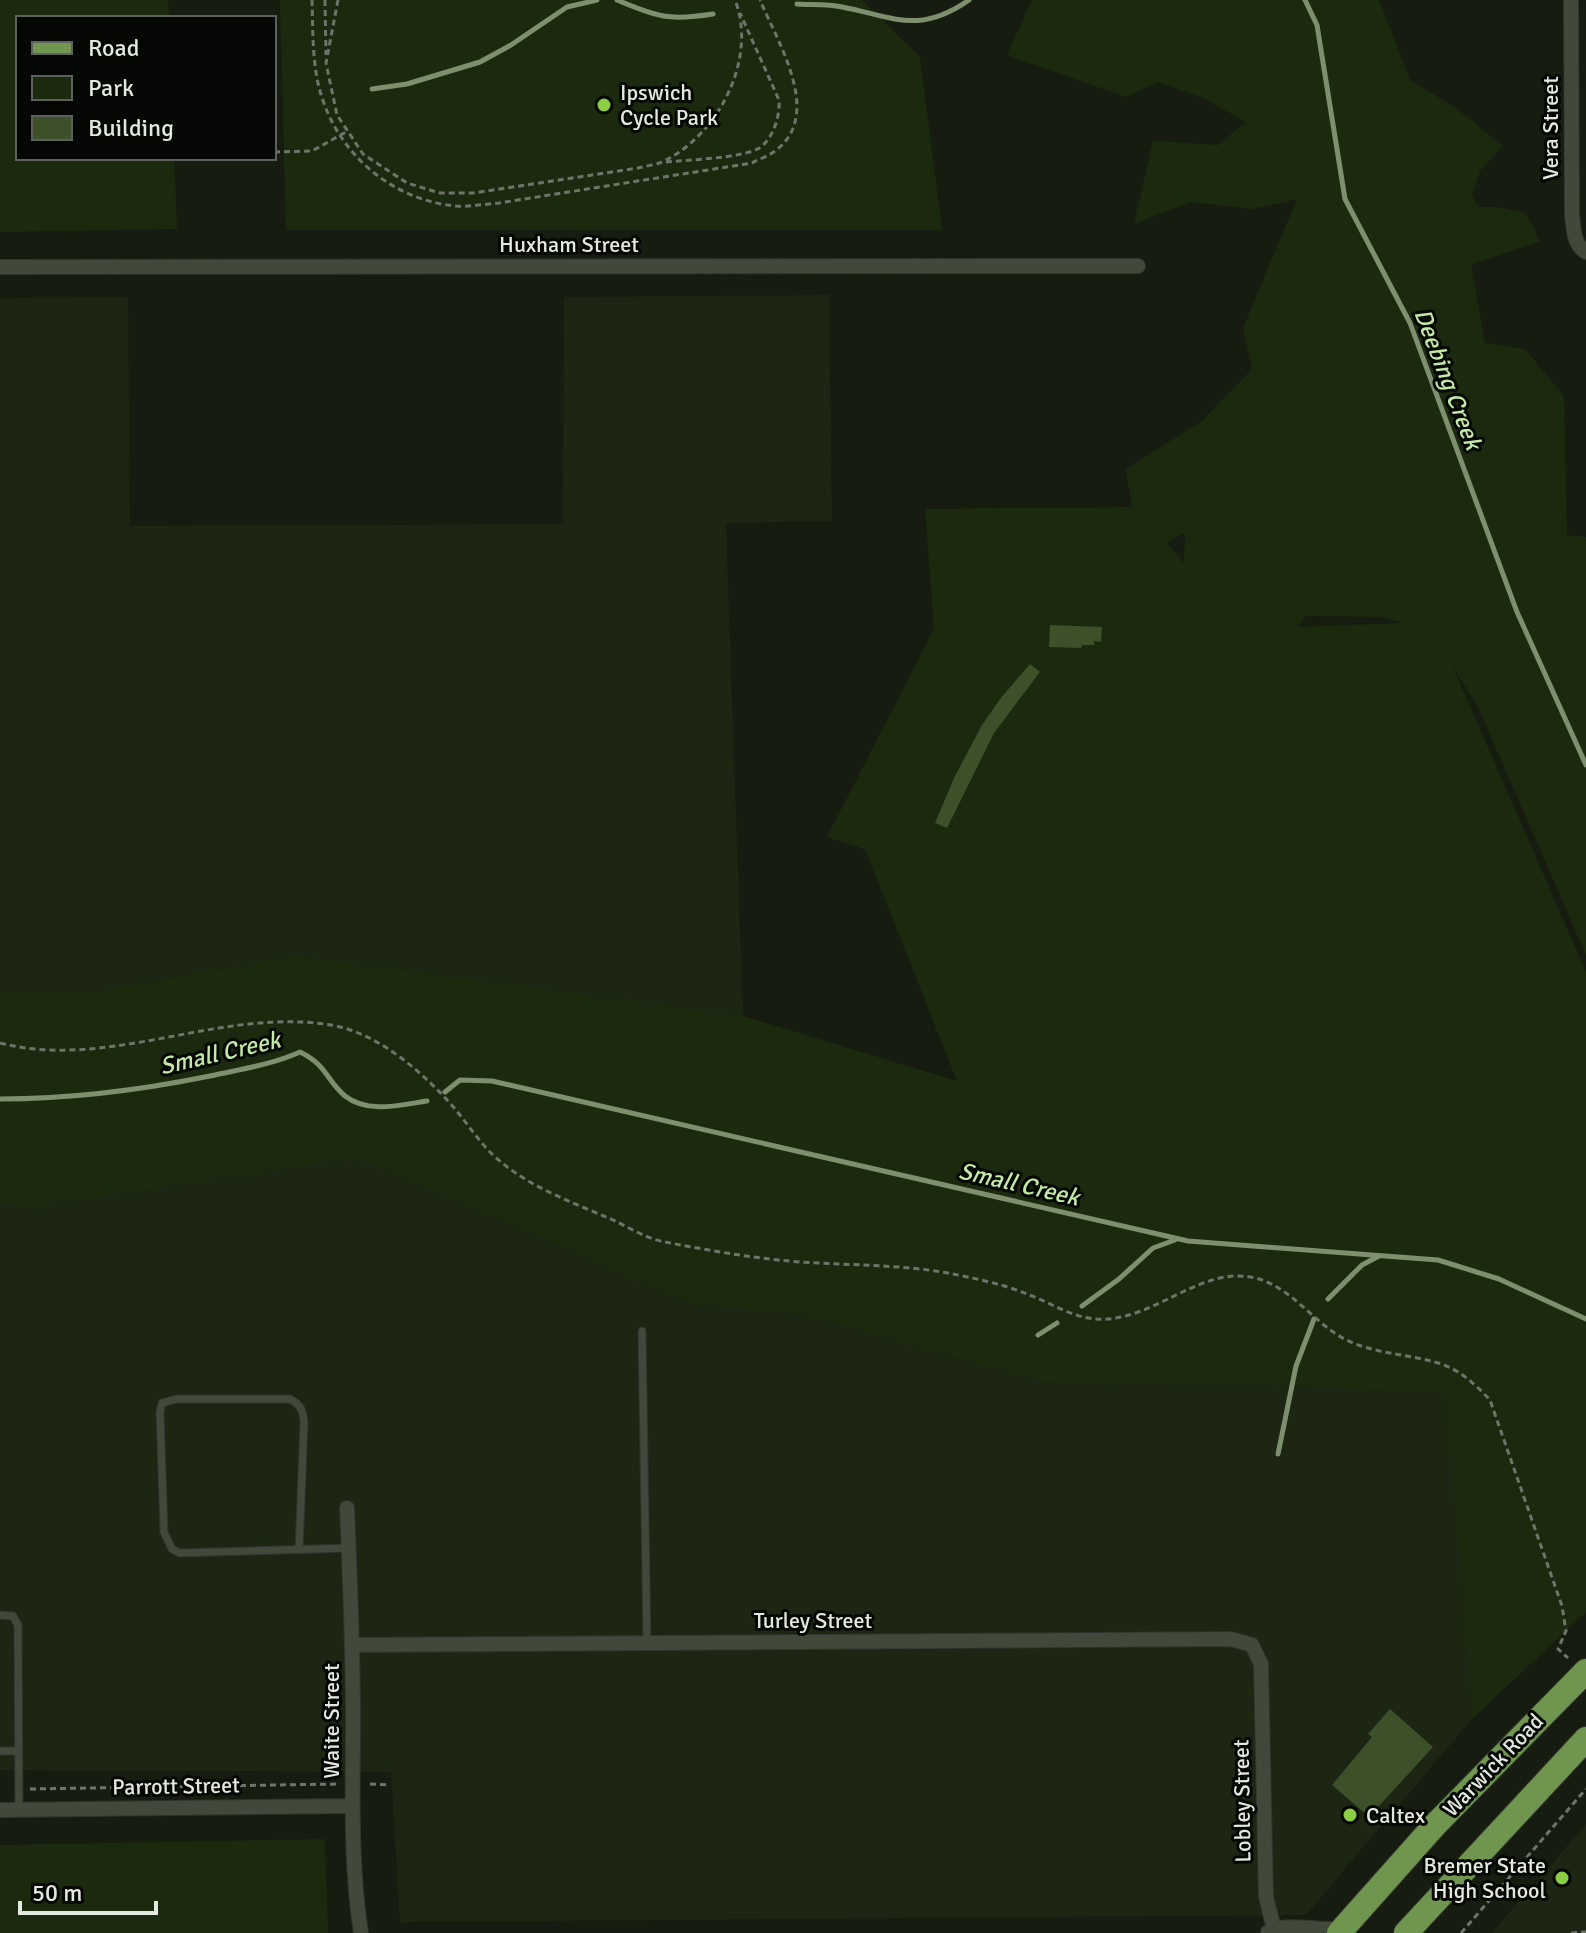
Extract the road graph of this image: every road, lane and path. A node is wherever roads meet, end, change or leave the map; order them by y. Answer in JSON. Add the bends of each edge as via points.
{"nodes":[{"id":1,"x":312,"y":0,"type":"edge"},
{"id":2,"x":325,"y":0,"type":"edge"},
{"id":3,"x":338,"y":0,"type":"edge"},
{"id":4,"x":735,"y":0,"type":"edge"},
{"id":5,"x":760,"y":0,"type":"edge"},
{"id":6,"x":1571,"y":0,"type":"edge"},
{"id":7,"x":739,"y":9,"type":"junction"},
{"id":8,"x":326,"y":63,"type":"junction"},
{"id":9,"x":346,"y":132,"type":"junction"},
{"id":10,"x":339,"y":136,"type":"junction"},
{"id":11,"x":276,"y":152,"type":"edge"},
{"id":12,"x":661,"y":163,"type":"junction"},
{"id":13,"x":1586,"y":252,"type":"edge"},
{"id":14,"x":1138,"y":266,"type":"dead end"},
{"id":15,"x":0,"y":267,"type":"edge"},
{"id":16,"x":0,"y":1043,"type":"edge"},
{"id":17,"x":642,"y":1331,"type":"dead end"},
{"id":18,"x":347,"y":1508,"type":"dead end"},
{"id":19,"x":349,"y":1548,"type":"junction"},
{"id":20,"x":299,"y":1550,"type":"junction"},
{"id":21,"x":0,"y":1615,"type":"edge"},
{"id":22,"x":647,"y":1643,"type":"junction"},
{"id":23,"x":353,"y":1645,"type":"junction"},
{"id":24,"x":1261,"y":1664,"type":"joint"},
{"id":25,"x":1576,"y":1664,"type":"edge"},
{"id":26,"x":1586,"y":1739,"type":"edge"},
{"id":27,"x":0,"y":1751,"type":"edge"},
{"id":28,"x":19,"y":1751,"type":"junction"},
{"id":29,"x":353,"y":1784,"type":"junction"},
{"id":30,"x":390,"y":1785,"type":"dead end"},
{"id":31,"x":19,"y":1789,"type":"junction"},
{"id":32,"x":1586,"y":1789,"type":"edge"},
{"id":33,"x":353,"y":1806,"type":"junction"},
{"id":34,"x":0,"y":1810,"type":"edge"},
{"id":35,"x":19,"y":1810,"type":"junction"},
{"id":36,"x":1270,"y":1931,"type":"edge"},
{"id":37,"x":1340,"y":1931,"type":"edge"},
{"id":38,"x":1586,"y":1932,"type":"edge"},
{"id":39,"x":361,"y":1933,"type":"edge"},
{"id":40,"x":1406,"y":1933,"type":"edge"},
{"id":41,"x":1461,"y":1933,"type":"edge"},
{"id":42,"x":1571,"y":1933,"type":"edge"}],
"edges":[{"from":1,"to":10,"type":"path","via":[[319,88]]},
{"from":2,"to":8,"type":"path"},
{"from":3,"to":8,"type":"path"},
{"from":4,"to":7,"type":"path"},
{"from":5,"to":10,"type":"path","via":[[797,91],[799,110],[791,134],[775,152],[752,163],[457,206],[385,182]]},
{"from":6,"to":13,"type":"street","name":"Vera Street","via":[[1572,215],[1574,235]]},
{"from":7,"to":12,"type":"path","via":[[740,59],[730,90],[711,122]]},
{"from":7,"to":12,"type":"path","via":[[779,100],[776,124],[762,146],[748,153]]},
{"from":8,"to":9,"type":"path"},
{"from":9,"to":10,"type":"path"},
{"from":9,"to":12,"type":"path","via":[[383,169],[440,193],[473,193]]},
{"from":10,"to":11,"type":"path","via":[[312,151]]},
{"from":14,"to":15,"type":"street","name":"Huxham Street"},
{"from":16,"to":25,"type":"path","via":[[56,1050],[105,1048],[240,1024],[332,1025],[372,1038],[395,1053],[452,1105],[493,1155],[529,1182],[658,1241],[777,1260],[948,1273],[1022,1291],[1078,1316],[1099,1319],[1133,1314],[1229,1276],[1254,1276],[1283,1289],[1338,1336],[1393,1355],[1439,1363],[1469,1379],[1490,1400],[1562,1606],[1566,1631],[1558,1649]]},
{"from":17,"to":22,"type":"lane"},
{"from":18,"to":19,"type":"street","name":"Waite Street"},
{"from":19,"to":20,"type":"lane"},
{"from":19,"to":23,"type":"street","name":"Waite Street"},
{"from":20,"to":20,"type":"lane","via":[[172,1549],[164,1532],[162,1403],[290,1399],[299,1404],[304,1412]]},
{"from":21,"to":28,"type":"lane","via":[[13,1616],[18,1625]]},
{"from":22,"to":23,"type":"street","name":"Turley Street"},
{"from":22,"to":24,"type":"street","name":"Turley Street","via":[[1231,1639],[1252,1645]]},
{"from":23,"to":29,"type":"street","name":"Waite Street"},
{"from":24,"to":36,"type":"street","name":"Lobley Street"},
{"from":25,"to":37,"type":"main road","name":"Warwick Road"},
{"from":26,"to":40,"type":"main road"},
{"from":27,"to":28,"type":"lane"},
{"from":28,"to":31,"type":"lane"},
{"from":29,"to":30,"type":"path"},
{"from":29,"to":31,"type":"path"},
{"from":29,"to":33,"type":"street","name":"Waite Street"},
{"from":31,"to":35,"type":"lane"},
{"from":32,"to":41,"type":"path"},
{"from":33,"to":35,"type":"street","name":"Parrott Street"},
{"from":33,"to":39,"type":"street","name":"Waite Street"},
{"from":34,"to":35,"type":"street","name":"Parrott Street"},
{"from":36,"to":37,"type":"street"},
{"from":38,"to":42,"type":"path"}]}
